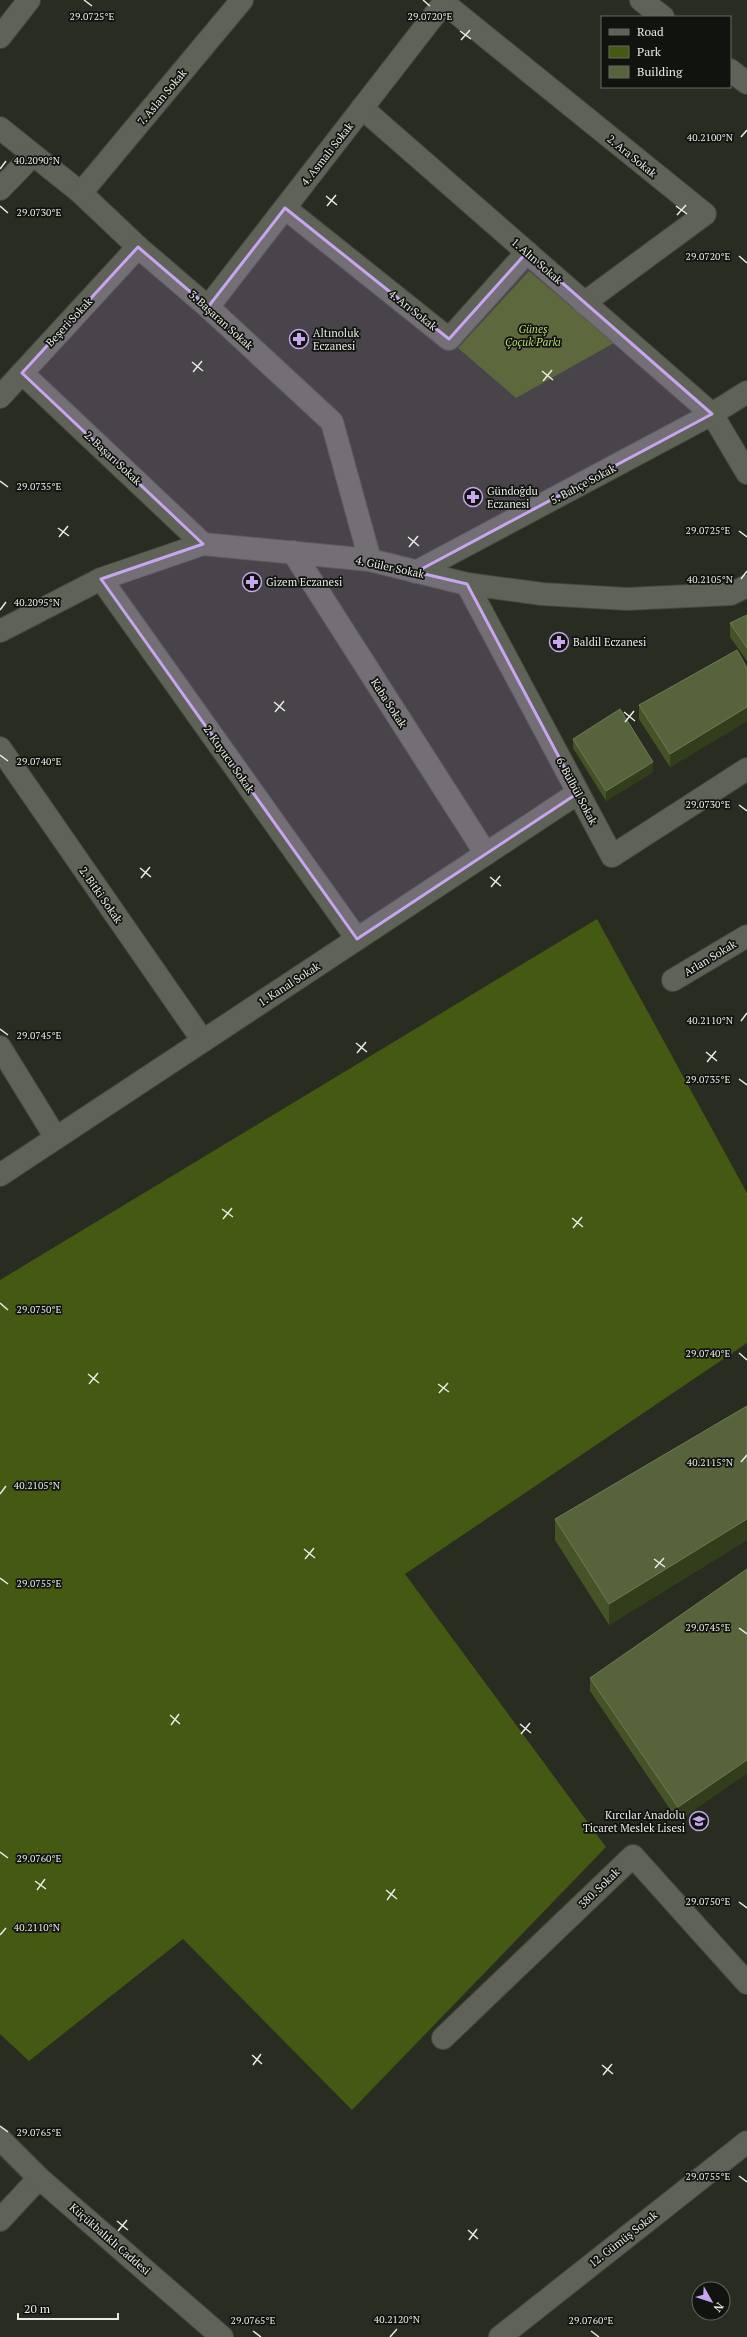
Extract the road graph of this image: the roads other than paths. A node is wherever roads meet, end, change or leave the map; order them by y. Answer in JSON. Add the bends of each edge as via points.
{"nodes":[{"id":1,"x":29,"y":0,"type":"edge"},
{"id":2,"x":242,"y":0,"type":"edge"},
{"id":3,"x":641,"y":0,"type":"edge"},
{"id":4,"x":445,"y":2,"type":"edge"},
{"id":5,"x":662,"y":16,"type":"edge"},
{"id":6,"x":0,"y":37,"type":"edge"},
{"id":7,"x":731,"y":71,"type":"edge"},
{"id":8,"x":747,"y":83,"type":"edge"},
{"id":9,"x":362,"y":108,"type":"junction"},
{"id":10,"x":0,"y":128,"type":"edge"},
{"id":11,"x":33,"y":155,"type":"junction"},
{"id":12,"x":0,"y":189,"type":"edge"},
{"id":13,"x":82,"y":193,"type":"junction"},
{"id":14,"x":285,"y":208,"type":"junction"},
{"id":15,"x":138,"y":247,"type":"junction"},
{"id":16,"x":527,"y":252,"type":"junction"},
{"id":17,"x":584,"y":303,"type":"junction"},
{"id":18,"x":208,"y":307,"type":"junction"},
{"id":19,"x":22,"y":373,"type":"junction"},
{"id":20,"x":747,"y":392,"type":"edge"},
{"id":21,"x":0,"y":397,"type":"edge"},
{"id":22,"x":712,"y":414,"type":"junction"},
{"id":23,"x":747,"y":473,"type":"edge"},
{"id":24,"x":203,"y":544,"type":"junction"},
{"id":25,"x":293,"y":552,"type":"junction"},
{"id":26,"x":370,"y":560,"type":"junction"},
{"id":27,"x":416,"y":572,"type":"junction"},
{"id":28,"x":101,"y":579,"type":"junction"},
{"id":29,"x":467,"y":584,"type":"junction"},
{"id":30,"x":747,"y":586,"type":"edge"},
{"id":31,"x":0,"y":632,"type":"edge"},
{"id":32,"x":0,"y":748,"type":"edge"},
{"id":33,"x":747,"y":769,"type":"edge"},
{"id":34,"x":578,"y":793,"type":"junction"},
{"id":35,"x":486,"y":854,"type":"junction"},
{"id":36,"x":747,"y":936,"type":"edge"},
{"id":37,"x":357,"y":939,"type":"junction"},
{"id":38,"x":673,"y":980,"type":"dead end"},
{"id":39,"x":203,"y":1041,"type":"junction"},
{"id":40,"x":0,"y":1047,"type":"edge"},
{"id":41,"x":56,"y":1138,"type":"junction"},
{"id":42,"x":0,"y":1175,"type":"edge"},
{"id":43,"x":747,"y":1983,"type":"edge"},
{"id":44,"x":443,"y":2038,"type":"dead end"},
{"id":45,"x":0,"y":2139,"type":"edge"},
{"id":46,"x":747,"y":2142,"type":"edge"},
{"id":47,"x":39,"y":2178,"type":"junction"},
{"id":48,"x":0,"y":2220,"type":"edge"},
{"id":49,"x":212,"y":2334,"type":"edge"},
{"id":50,"x":500,"y":2337,"type":"edge"}],
"edges":[{"from":1,"to":6,"type":"street"},
{"from":2,"to":13,"type":"street","name":"7. Aslan Sokak"},
{"from":3,"to":5,"type":"street"},
{"from":4,"to":9,"type":"street","name":"4. Asmalı Sokak"},
{"from":4,"to":17,"type":"street","name":"2. Ara Sokak","via":[[705,214]]},
{"from":7,"to":8,"type":"street"},
{"from":9,"to":14,"type":"street","name":"4. Asmalı Sokak"},
{"from":9,"to":16,"type":"street","name":"1. Alın Sokak"},
{"from":10,"to":11,"type":"street","name":"3. Başaran Sokak"},
{"from":11,"to":12,"type":"street"},
{"from":11,"to":13,"type":"street","name":"3. Başaran Sokak"},
{"from":13,"to":15,"type":"street","name":"3. Başaran Sokak"},
{"from":14,"to":16,"type":"street","name":"4. Arı Sokak","via":[[450,339]]},
{"from":14,"to":18,"type":"street","name":"4. Asmalı Sokak"},
{"from":15,"to":18,"type":"street","name":"3. Başaran Sokak"},
{"from":15,"to":19,"type":"street","name":"Beşeri Sokak"},
{"from":16,"to":17,"type":"street","name":"1. Alın Sokak"},
{"from":17,"to":22,"type":"street","name":"1. Alın Sokak"},
{"from":18,"to":26,"type":"street","name":"3. Başaran Sokak","via":[[332,422]]},
{"from":19,"to":21,"type":"street","name":"Beşeri Sokak"},
{"from":19,"to":24,"type":"street","name":"2. Başarı Sokak"},
{"from":20,"to":22,"type":"street","name":"5. Bahçe Sokak"},
{"from":22,"to":23,"type":"street","name":"1. Alın Sokak"},
{"from":22,"to":27,"type":"street","name":"5. Bahçe Sokak"},
{"from":24,"to":25,"type":"street","name":"4. Güler Sokak"},
{"from":24,"to":28,"type":"street","name":"4. Güler Sokak"},
{"from":25,"to":26,"type":"street","name":"4. Güler Sokak"},
{"from":25,"to":35,"type":"street","name":"Kaba Sokak"},
{"from":26,"to":27,"type":"street","name":"4. Güler Sokak"},
{"from":27,"to":29,"type":"street","name":"4. Güler Sokak"},
{"from":28,"to":31,"type":"street","name":"4. Güler Sokak"},
{"from":28,"to":37,"type":"street","name":"2. Kuyucu Sokak"},
{"from":29,"to":30,"type":"street","name":"4. Güler Sokak","via":[[542,594],[628,599],[731,594]]},
{"from":29,"to":34,"type":"street","name":"6. Bülbül Sokak"},
{"from":32,"to":39,"type":"street","name":"2. Bitki Sokak"},
{"from":33,"to":34,"type":"street","name":"6. Bülbül Sokak","via":[[612,856]]},
{"from":34,"to":35,"type":"street","name":"1. Kanal Sokak"},
{"from":35,"to":37,"type":"street","name":"1. Kanal Sokak"},
{"from":36,"to":38,"type":"street","name":"Arlan Sokak"},
{"from":37,"to":39,"type":"street","name":"1. Kanal Sokak"},
{"from":39,"to":41,"type":"street","name":"1. Kanal Sokak"},
{"from":40,"to":41,"type":"street"},
{"from":41,"to":42,"type":"street","name":"1. Kanal Sokak"},
{"from":43,"to":44,"type":"street","name":"380. Sokak","via":[[633,1856]]},
{"from":45,"to":47,"type":"street","name":"Küçükbalıklı Caddesi"},
{"from":46,"to":50,"type":"street","name":"12. Gümüş Sokak"},
{"from":47,"to":48,"type":"street"},
{"from":47,"to":49,"type":"street","name":"Küçükbalıklı Caddesi"}]}
